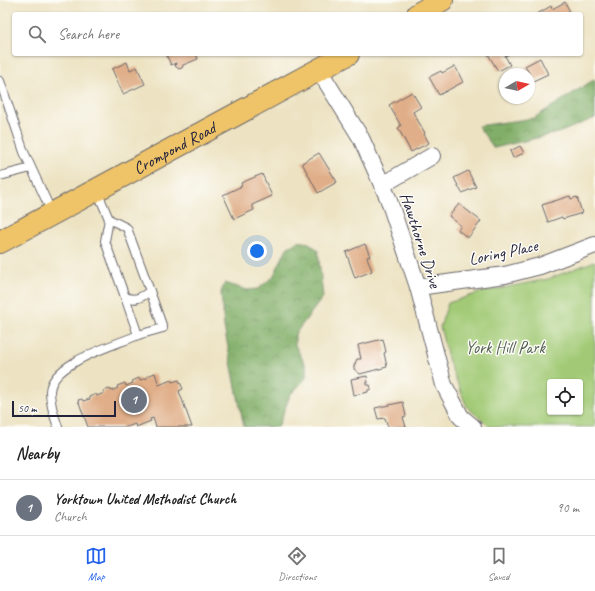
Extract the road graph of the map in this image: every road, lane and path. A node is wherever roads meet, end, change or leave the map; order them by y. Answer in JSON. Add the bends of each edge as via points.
{"nodes":[{"id":1,"x":439,"y":1,"type":"edge"},
{"id":2,"x":421,"y":12,"type":"edge"},
{"id":3,"x":344,"y":56,"type":"edge"},
{"id":4,"x":319,"y":70,"type":"junction"},
{"id":5,"x":0,"y":82,"type":"edge"},
{"id":6,"x":432,"y":156,"type":"dead end"},
{"id":7,"x":31,"y":168,"type":"junction"},
{"id":8,"x":0,"y":176,"type":"edge"},
{"id":9,"x":382,"y":185,"type":"junction"},
{"id":10,"x":96,"y":190,"type":"junction"},
{"id":11,"x":52,"y":214,"type":"junction"},
{"id":12,"x":109,"y":219,"type":"junction"},
{"id":13,"x":0,"y":242,"type":"edge"},
{"id":14,"x":595,"y":245,"type":"edge"},
{"id":15,"x":418,"y":287,"type":"junction"},
{"id":16,"x":150,"y":291,"type":"junction"},
{"id":17,"x":125,"y":297,"type":"junction"},
{"id":18,"x":138,"y":335,"type":"junction"},
{"id":19,"x":58,"y":427,"type":"edge"},
{"id":20,"x":473,"y":427,"type":"edge"}],
"edges":[{"from":1,"to":2,"type":"highway"},
{"from":3,"to":4,"type":"highway","name":"Crompond Road"},
{"from":4,"to":9,"type":"street","name":"Hawthorne Drive","via":[[361,138]]},
{"from":4,"to":10,"type":"highway","name":"Crompond Road"},
{"from":5,"to":7,"type":"lane"},
{"from":6,"to":9,"type":"street"},
{"from":7,"to":8,"type":"lane"},
{"from":7,"to":11,"type":"lane"},
{"from":9,"to":15,"type":"street","name":"Hawthorne Drive"},
{"from":10,"to":11,"type":"highway","name":"Crompond Road"},
{"from":10,"to":12,"type":"lane"},
{"from":11,"to":13,"type":"highway","name":"Crompond Road"},
{"from":12,"to":16,"type":"lane","via":[[127,228]]},
{"from":12,"to":17,"type":"lane","via":[[105,241]]},
{"from":14,"to":15,"type":"street","name":"Loring Place","via":[[540,266],[504,275]]},
{"from":15,"to":20,"type":"street","name":"Hawthorne Drive","via":[[444,385],[461,417]]},
{"from":16,"to":17,"type":"lane","via":[[143,297],[131,300]]},
{"from":16,"to":18,"type":"lane","via":[[163,328]]},
{"from":17,"to":18,"type":"lane"},
{"from":18,"to":19,"type":"lane","via":[[74,362],[58,374],[50,390],[52,410]]}]}
